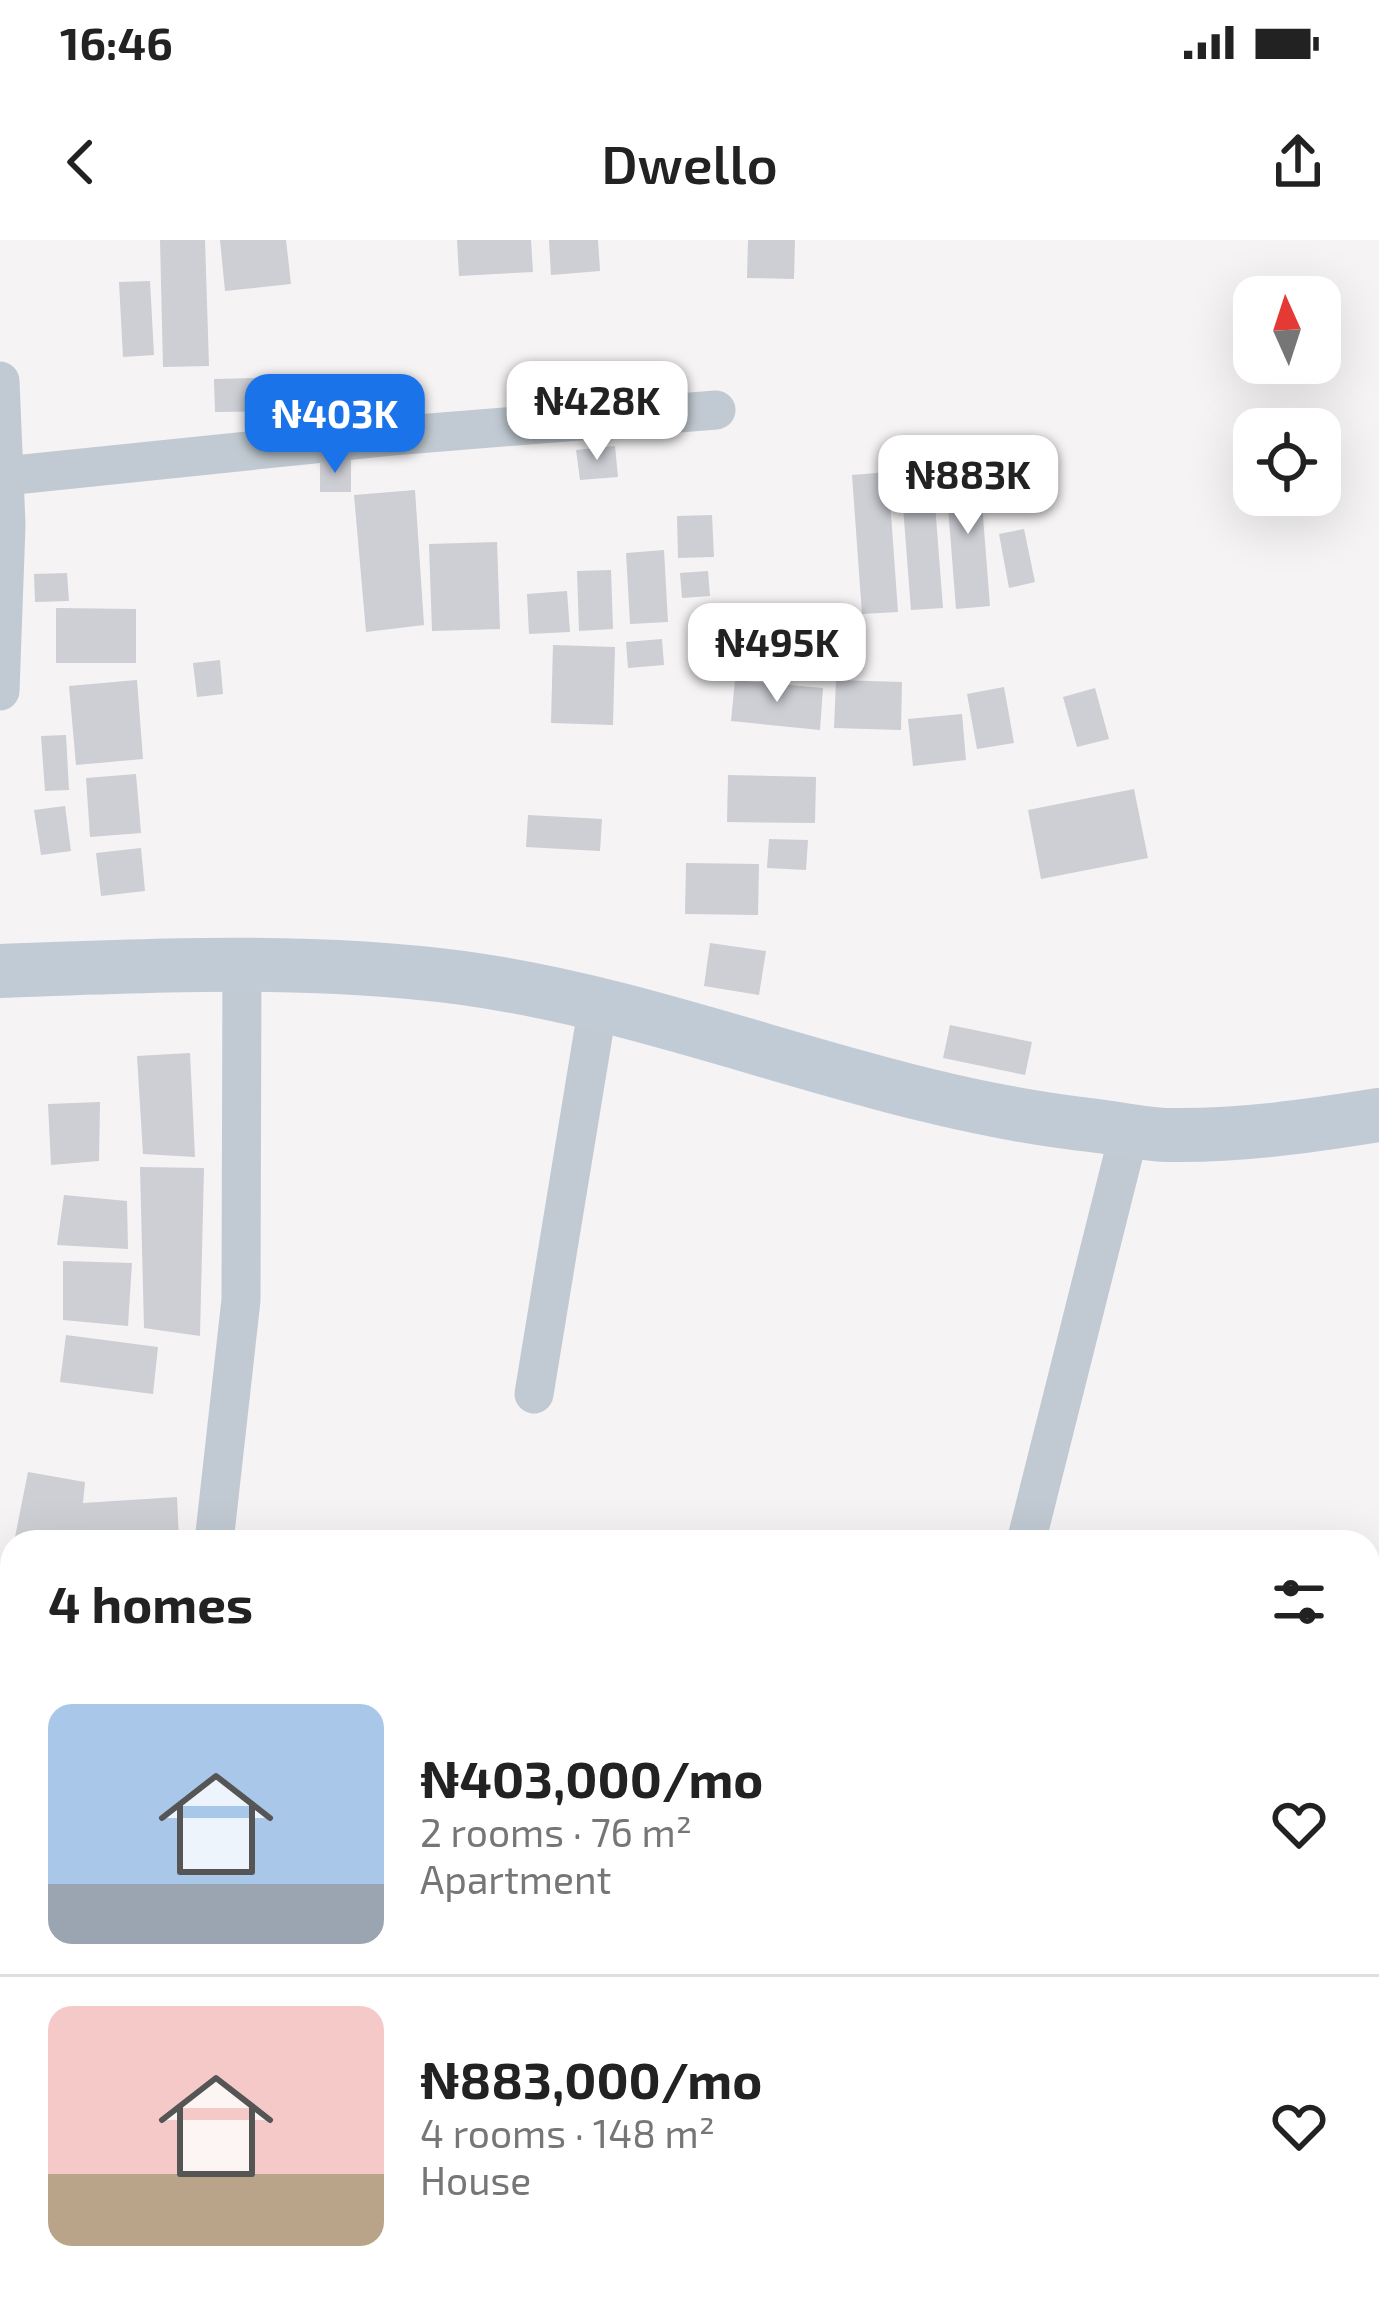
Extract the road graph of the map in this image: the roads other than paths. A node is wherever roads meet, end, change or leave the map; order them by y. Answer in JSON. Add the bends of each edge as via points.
{"nodes":[{"id":1,"x":0,"y":381,"type":"edge"},
{"id":2,"x":716,"y":410,"type":"dead end"},
{"id":3,"x":5,"y":476,"type":"junction"},
{"id":4,"x":0,"y":691,"type":"edge"},
{"id":5,"x":242,"y":962,"type":"junction"},
{"id":6,"x":0,"y":971,"type":"edge"},
{"id":7,"x":598,"y":1005,"type":"junction"},
{"id":8,"x":1379,"y":1115,"type":"edge"},
{"id":9,"x":1130,"y":1130,"type":"junction"},
{"id":10,"x":534,"y":1394,"type":"dead end"},
{"id":11,"x":215,"y":1530,"type":"edge"},
{"id":12,"x":1029,"y":1530,"type":"edge"}],
"edges":[{"from":1,"to":3,"type":"street"},
{"from":2,"to":3,"type":"street"},
{"from":3,"to":4,"type":"street"},
{"from":5,"to":6,"type":"street"},
{"from":5,"to":7,"type":"street","via":[[463,979]]},
{"from":5,"to":11,"type":"street","via":[[241,1300]]},
{"from":7,"to":9,"type":"street","via":[[927,1098]]},
{"from":7,"to":10,"type":"street"},
{"from":8,"to":9,"type":"street","via":[[1169,1136]]},
{"from":9,"to":12,"type":"street"}]}
